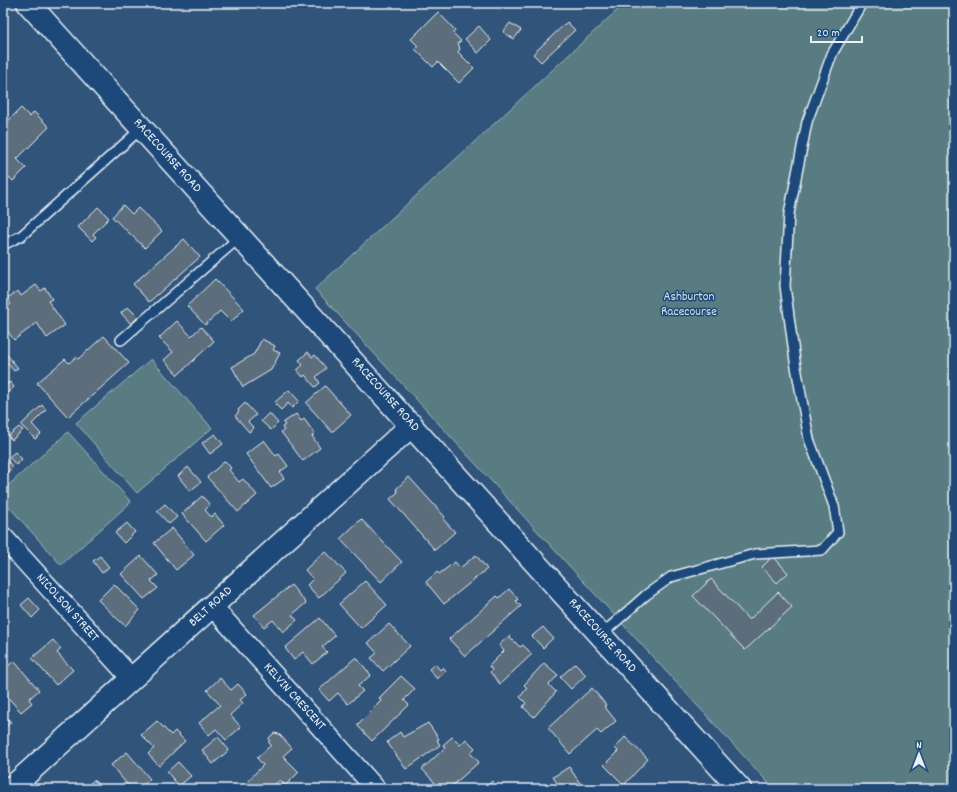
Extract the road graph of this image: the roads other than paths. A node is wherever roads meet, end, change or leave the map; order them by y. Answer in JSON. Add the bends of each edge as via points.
{"nodes":[{"id":1,"x":28,"y":3,"type":"edge"},
{"id":2,"x":862,"y":3,"type":"edge"},
{"id":3,"x":142,"y":128,"type":"junction"},
{"id":4,"x":241,"y":236,"type":"junction"},
{"id":5,"x":3,"y":245,"type":"edge"},
{"id":6,"x":121,"y":340,"type":"dead end"},
{"id":7,"x":412,"y":425,"type":"junction"},
{"id":8,"x":3,"y":537,"type":"edge"},
{"id":9,"x":212,"y":606,"type":"junction"},
{"id":10,"x":601,"y":635,"type":"junction"},
{"id":11,"x":132,"y":679,"type":"junction"},
{"id":12,"x":10,"y":789,"type":"edge"},
{"id":13,"x":376,"y":789,"type":"edge"},
{"id":14,"x":740,"y":789,"type":"edge"}],
"edges":[{"from":1,"to":3,"type":"street","name":"RACECOURSE ROAD"},
{"from":2,"to":10,"type":"lane","via":[[832,54],[807,122],[790,214],[785,286],[794,361],[809,439],[834,506],[838,532],[822,550],[755,554],[671,577],[646,595]]},
{"from":3,"to":4,"type":"street","name":"RACECOURSE ROAD"},
{"from":3,"to":5,"type":"lane","via":[[21,236]]},
{"from":4,"to":6,"type":"lane"},
{"from":4,"to":7,"type":"street","name":"RACECOURSE ROAD"},
{"from":7,"to":9,"type":"street","name":"BELT ROAD"},
{"from":7,"to":10,"type":"street","name":"RACECOURSE ROAD"},
{"from":8,"to":11,"type":"street","name":"NICOLSON STREET"},
{"from":9,"to":11,"type":"street","name":"BELT ROAD"},
{"from":9,"to":13,"type":"street","name":"KELVIN CRESCENT"},
{"from":10,"to":14,"type":"street","name":"RACECOURSE ROAD"},
{"from":11,"to":12,"type":"street","name":"BELT ROAD"}]}
